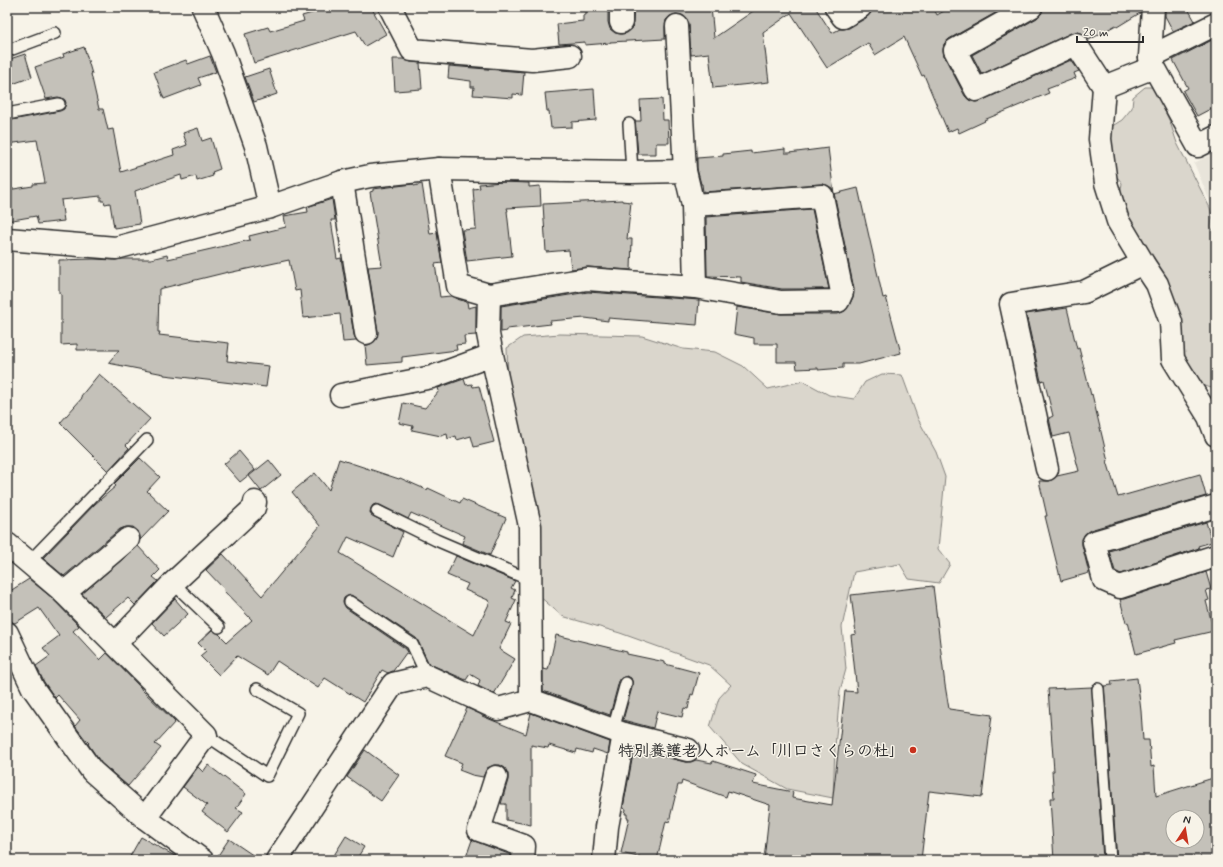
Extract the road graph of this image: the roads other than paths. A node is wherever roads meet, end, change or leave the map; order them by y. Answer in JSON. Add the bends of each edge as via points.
{"nodes":[{"id":1,"x":203,"y":7,"type":"edge"},
{"id":2,"x":390,"y":7,"type":"edge"},
{"id":3,"x":836,"y":7,"type":"edge"},
{"id":4,"x":860,"y":7,"type":"edge"},
{"id":5,"x":1031,"y":7,"type":"edge"},
{"id":6,"x":1153,"y":7,"type":"edge"},
{"id":7,"x":1216,"y":24,"type":"edge"},
{"id":8,"x":677,"y":26,"type":"dead end"},
{"id":9,"x":56,"y":33,"type":"dead end"},
{"id":10,"x":7,"y":51,"type":"edge"},
{"id":11,"x":570,"y":56,"type":"dead end"},
{"id":12,"x":1152,"y":62,"type":"junction"},
{"id":13,"x":1104,"y":87,"type":"junction"},
{"id":14,"x":59,"y":104,"type":"dead end"},
{"id":15,"x":7,"y":114,"type":"edge"},
{"id":16,"x":629,"y":124,"type":"dead end"},
{"id":17,"x":1216,"y":137,"type":"edge"},
{"id":18,"x":439,"y":169,"type":"junction"},
{"id":19,"x":685,"y":171,"type":"junction"},
{"id":20,"x":632,"y":172,"type":"junction"},
{"id":21,"x":342,"y":182,"type":"junction"},
{"id":22,"x":693,"y":206,"type":"junction"},
{"id":23,"x":270,"y":207,"type":"junction"},
{"id":24,"x":7,"y":239,"type":"edge"},
{"id":25,"x":1143,"y":263,"type":"junction"},
{"id":26,"x":695,"y":287,"type":"junction"},
{"id":27,"x":489,"y":295,"type":"junction"},
{"id":28,"x":366,"y":333,"type":"dead end"},
{"id":29,"x":492,"y":355,"type":"junction"},
{"id":30,"x":341,"y":395,"type":"dead end"},
{"id":31,"x":1216,"y":436,"type":"edge"},
{"id":32,"x":147,"y":440,"type":"dead end"},
{"id":33,"x":1048,"y":469,"type":"dead end"},
{"id":34,"x":255,"y":502,"type":"dead end"},
{"id":35,"x":1216,"y":506,"type":"edge"},
{"id":36,"x":377,"y":512,"type":"dead end"},
{"id":37,"x":128,"y":539,"type":"dead end"},
{"id":38,"x":7,"y":544,"type":"edge"},
{"id":39,"x":1216,"y":556,"type":"edge"},
{"id":40,"x":29,"y":562,"type":"junction"},
{"id":41,"x":530,"y":580,"type":"junction"},
{"id":42,"x":173,"y":583,"type":"junction"},
{"id":43,"x":64,"y":593,"type":"junction"},
{"id":44,"x":350,"y":602,"type":"dead end"},
{"id":45,"x":219,"y":627,"type":"dead end"},
{"id":46,"x":7,"y":633,"type":"edge"},
{"id":47,"x":115,"y":644,"type":"junction"},
{"id":48,"x":427,"y":676,"type":"junction"},
{"id":49,"x":626,"y":684,"type":"dead end"},
{"id":50,"x":257,"y":689,"type":"dead end"},
{"id":51,"x":1098,"y":689,"type":"dead end"},
{"id":52,"x":531,"y":700,"type":"junction"},
{"id":53,"x":619,"y":732,"type":"junction"},
{"id":54,"x":206,"y":735,"type":"junction"},
{"id":55,"x":688,"y":750,"type":"dead end"},
{"id":56,"x":496,"y":777,"type":"dead end"},
{"id":57,"x":145,"y":818,"type":"junction"},
{"id":58,"x":202,"y":860,"type":"edge"},
{"id":59,"x":277,"y":860,"type":"edge"},
{"id":60,"x":523,"y":860,"type":"edge"},
{"id":61,"x":604,"y":860,"type":"edge"},
{"id":62,"x":1110,"y":860,"type":"edge"}],
"edges":[{"from":1,"to":23,"type":"street","via":[[223,53],[256,146]]},
{"from":2,"to":11,"type":"street","via":[[412,50],[532,60]]},
{"from":3,"to":4,"type":"street","via":[[844,17]]},
{"from":5,"to":13,"type":"street","via":[[955,50],[976,90],[1076,44]]},
{"from":6,"to":12,"type":"street"},
{"from":7,"to":12,"type":"street"},
{"from":8,"to":19,"type":"street"},
{"from":9,"to":10,"type":"lane"},
{"from":12,"to":13,"type":"street"},
{"from":12,"to":17,"type":"street","via":[[1198,146]]},
{"from":13,"to":25,"type":"street","via":[[1100,139],[1106,183],[1118,221]]},
{"from":14,"to":15,"type":"lane"},
{"from":16,"to":20,"type":"lane"},
{"from":18,"to":20,"type":"street"},
{"from":18,"to":21,"type":"street","via":[[370,176]]},
{"from":18,"to":27,"type":"street","via":[[458,286]]},
{"from":19,"to":20,"type":"street"},
{"from":19,"to":22,"type":"street"},
{"from":21,"to":23,"type":"street"},
{"from":21,"to":28,"type":"street"},
{"from":22,"to":26,"type":"street"},
{"from":22,"to":26,"type":"street","via":[[822,196],[842,292],[838,301],[781,302]]},
{"from":23,"to":24,"type":"street","via":[[116,248]]},
{"from":25,"to":31,"type":"street","via":[[1157,284],[1171,322],[1173,359],[1209,417]]},
{"from":25,"to":33,"type":"street","via":[[1084,292],[1011,304]]},
{"from":26,"to":27,"type":"street","via":[[587,279]]},
{"from":27,"to":29,"type":"street","via":[[488,334]]},
{"from":29,"to":30,"type":"street","via":[[432,377]]},
{"from":29,"to":41,"type":"street","via":[[530,526]]},
{"from":32,"to":40,"type":"lane"},
{"from":34,"to":42,"type":"street","via":[[254,508]]},
{"from":35,"to":39,"type":"street","via":[[1094,542],[1104,580],[1120,587]]},
{"from":36,"to":41,"type":"lane"},
{"from":37,"to":43,"type":"street"},
{"from":38,"to":40,"type":"street"},
{"from":40,"to":43,"type":"street"},
{"from":41,"to":52,"type":"street"},
{"from":42,"to":45,"type":"lane"},
{"from":42,"to":47,"type":"street"},
{"from":43,"to":47,"type":"street"},
{"from":44,"to":48,"type":"lane","via":[[412,644]]},
{"from":46,"to":57,"type":"street","via":[[33,688],[92,770]]},
{"from":47,"to":54,"type":"street"},
{"from":48,"to":52,"type":"street","via":[[498,709]]},
{"from":48,"to":59,"type":"street","via":[[393,684]]},
{"from":49,"to":53,"type":"lane"},
{"from":50,"to":54,"type":"lane","via":[[298,713],[267,776]]},
{"from":51,"to":62,"type":"lane"},
{"from":52,"to":53,"type":"street"},
{"from":53,"to":55,"type":"street"},
{"from":53,"to":61,"type":"street"},
{"from":54,"to":57,"type":"street"},
{"from":56,"to":60,"type":"street","via":[[479,830],[524,846]]},
{"from":57,"to":58,"type":"street"}]}
